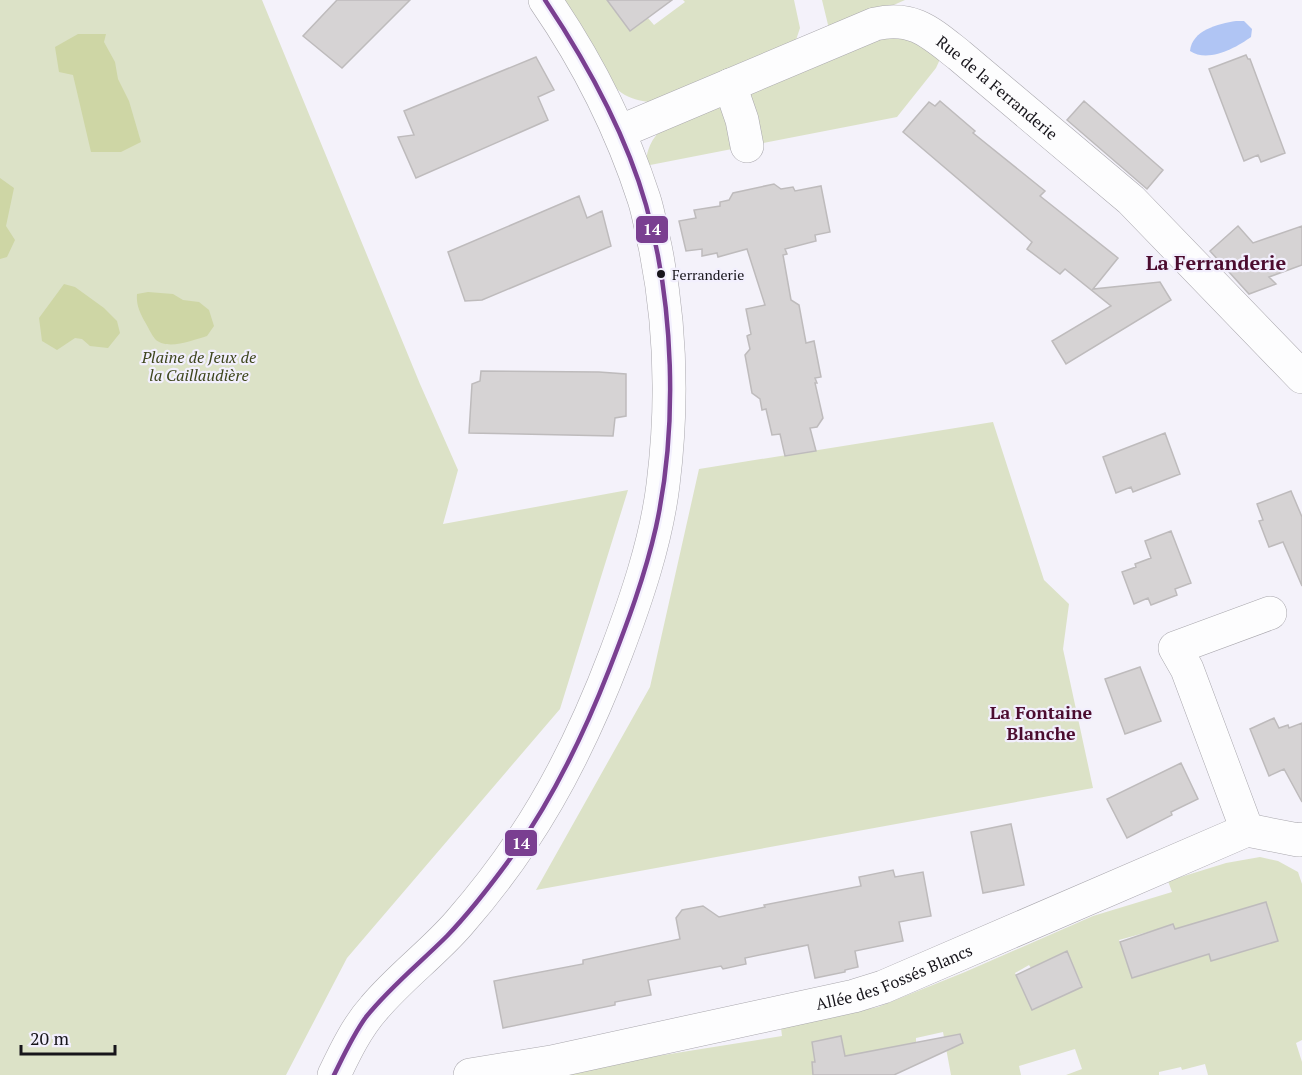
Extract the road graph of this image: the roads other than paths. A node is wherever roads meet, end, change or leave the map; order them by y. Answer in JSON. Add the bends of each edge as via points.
{"nodes":[{"id":1,"x":545,"y":0,"type":"edge"},
{"id":2,"x":730,"y":85,"type":"junction"},
{"id":3,"x":619,"y":132,"type":"junction"},
{"id":4,"x":747,"y":146,"type":"dead end"},
{"id":5,"x":1302,"y":377,"type":"edge"},
{"id":6,"x":1270,"y":613,"type":"dead end"},
{"id":7,"x":1247,"y":830,"type":"junction"},
{"id":8,"x":1302,"y":838,"type":"edge"},
{"id":9,"x":342,"y":1072,"type":"edge"},
{"id":10,"x":470,"y":1075,"type":"edge"}],
"edges":[{"from":1,"to":3,"type":"street","via":[[581,57]]},
{"from":2,"to":3,"type":"street","name":"Rue de la Ferranderie"},
{"from":2,"to":4,"type":"street"},
{"from":2,"to":5,"type":"street","name":"Rue de la Ferranderie","via":[[875,24],[892,20],[910,22],[959,55],[1131,200]]},
{"from":3,"to":9,"type":"street","via":[[645,202],[661,274],[669,339],[670,403],[663,487],[629,620],[567,767],[522,842],[459,922],[373,1009],[354,1036]]},
{"from":6,"to":7,"type":"street","via":[[1175,648]]},
{"from":7,"to":8,"type":"street"},
{"from":7,"to":10,"type":"street","name":"Allée des Fossés Blancs","via":[[883,987],[551,1062]]}]}
